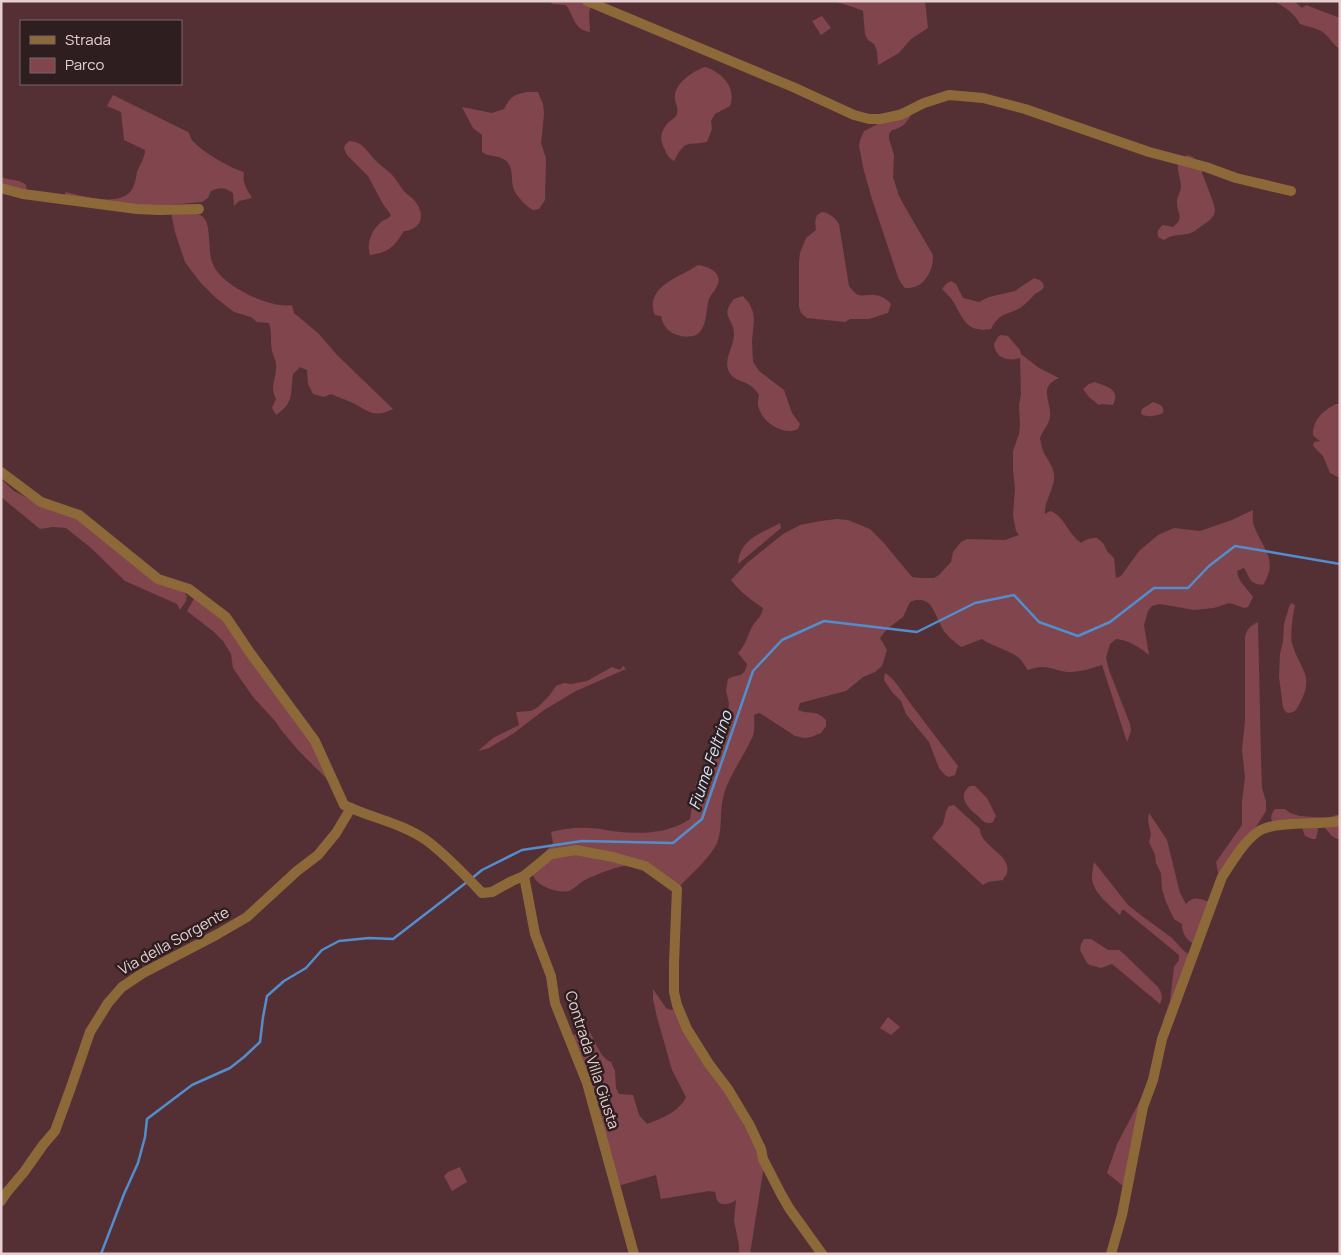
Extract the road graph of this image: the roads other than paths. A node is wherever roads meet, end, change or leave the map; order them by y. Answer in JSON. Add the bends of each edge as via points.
{"nodes":[{"id":1,"x":587,"y":1,"type":"edge"},
{"id":2,"x":1,"y":188,"type":"edge"},
{"id":3,"x":1291,"y":191,"type":"dead end"},
{"id":4,"x":199,"y":209,"type":"dead end"},
{"id":5,"x":1,"y":472,"type":"edge"},
{"id":6,"x":351,"y":808,"type":"junction"},
{"id":7,"x":1340,"y":821,"type":"edge"},
{"id":8,"x":524,"y":876,"type":"junction"},
{"id":9,"x":1,"y":1201,"type":"edge"},
{"id":10,"x":634,"y":1254,"type":"edge"},
{"id":11,"x":822,"y":1254,"type":"edge"},
{"id":12,"x":1111,"y":1254,"type":"edge"}],
"edges":[{"from":1,"to":3,"type":"street","via":[[854,115],[869,119],[900,115],[924,102],[949,95],[983,98],[1025,109],[1149,152]]},
{"from":2,"to":4,"type":"street","via":[[137,210]]},
{"from":5,"to":6,"type":"street","via":[[41,502],[79,515],[158,579],[189,589],[226,617],[315,740],[344,805]]},
{"from":6,"to":8,"type":"street","via":[[426,840],[482,893],[492,892]]},
{"from":6,"to":9,"type":"street","name":"Via della Sorgente","via":[[318,855],[247,917],[122,987],[90,1032],[55,1131]]},
{"from":7,"to":12,"type":"street","via":[[1290,824],[1259,831],[1222,877],[1162,1039],[1143,1107]]},
{"from":8,"to":10,"type":"street","name":"Contrada Villa Giusta","via":[[535,934],[551,976],[555,1004],[587,1083]]},
{"from":8,"to":11,"type":"street","via":[[551,854],[576,850],[645,866],[677,889],[674,963],[677,1005],[709,1064],[749,1124],[789,1208]]}]}
